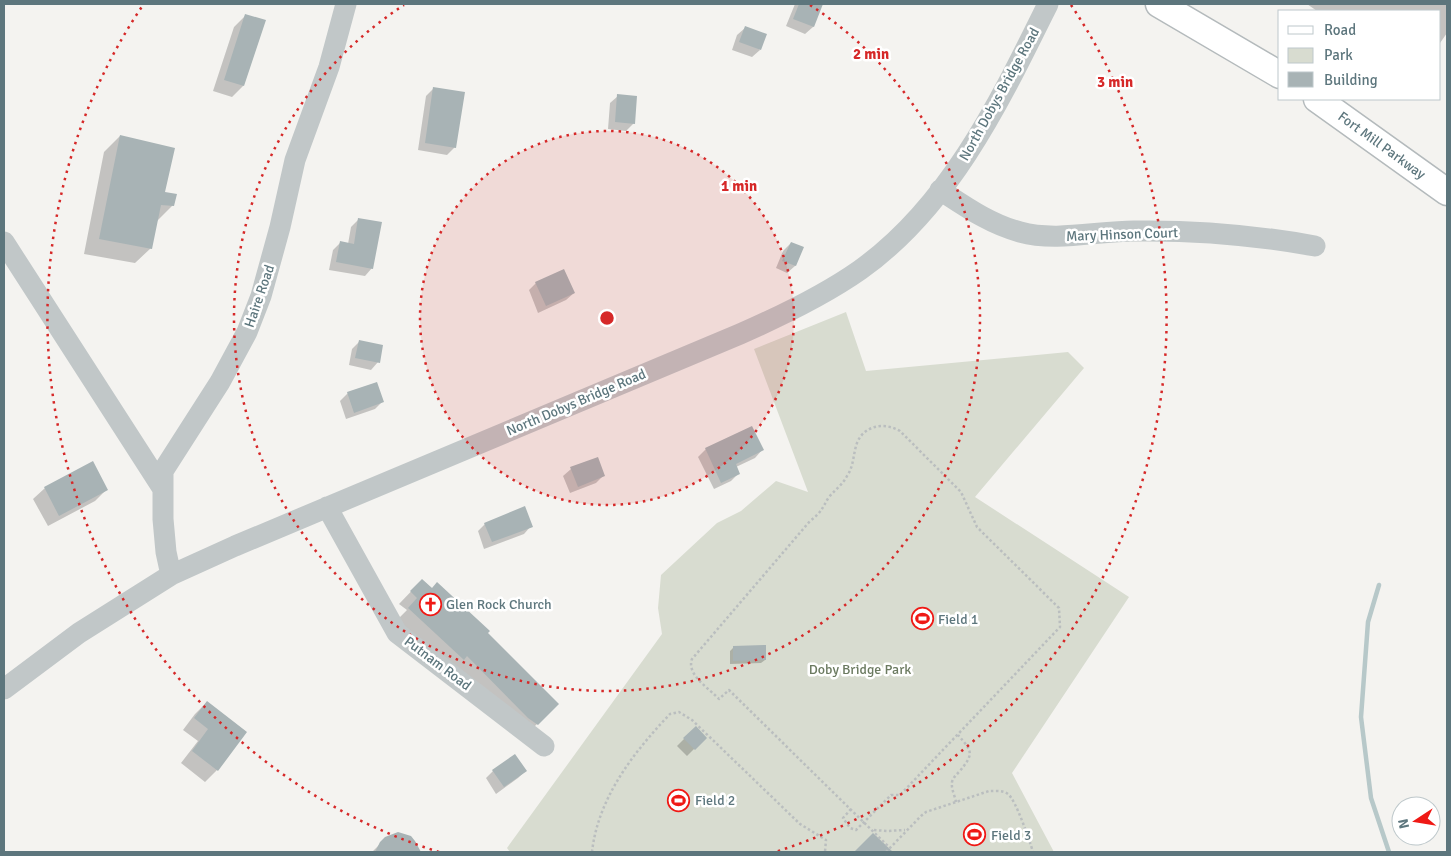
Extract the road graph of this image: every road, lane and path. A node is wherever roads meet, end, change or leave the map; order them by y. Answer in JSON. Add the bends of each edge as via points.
{"nodes":[{"id":1,"x":346,"y":4,"type":"edge"},
{"id":2,"x":1048,"y":4,"type":"edge"},
{"id":3,"x":1159,"y":4,"type":"edge"},
{"id":4,"x":1278,"y":75,"type":"edge"},
{"id":5,"x":1318,"y":100,"type":"edge"},
{"id":6,"x":940,"y":190,"type":"junction"},
{"id":7,"x":1447,"y":192,"type":"edge"},
{"id":8,"x":4,"y":242,"type":"edge"},
{"id":9,"x":1315,"y":246,"type":"dead end"},
{"id":10,"x":163,"y":489,"type":"junction"},
{"id":11,"x":327,"y":508,"type":"junction"},
{"id":12,"x":171,"y":575,"type":"junction"},
{"id":13,"x":4,"y":689,"type":"edge"},
{"id":14,"x":958,"y":734,"type":"junction"},
{"id":15,"x":544,"y":746,"type":"dead end"},
{"id":16,"x":956,"y":802,"type":"junction"},
{"id":17,"x":851,"y":809,"type":"junction"},
{"id":18,"x":865,"y":822,"type":"junction"},
{"id":19,"x":872,"y":830,"type":"junction"},
{"id":20,"x":907,"y":830,"type":"junction"},
{"id":21,"x":890,"y":848,"type":"junction"},
{"id":22,"x":592,"y":852,"type":"edge"},
{"id":23,"x":825,"y":852,"type":"edge"},
{"id":24,"x":886,"y":852,"type":"edge"},
{"id":25,"x":1033,"y":852,"type":"edge"}],
"edges":[{"from":1,"to":10,"type":"street","name":"Haire Road","via":[[329,68],[295,160],[262,296],[220,382],[163,471]]},
{"from":2,"to":6,"type":"street","name":"North Dobys Bridge Road","via":[[984,126]]},
{"from":3,"to":4,"type":"main road"},
{"from":5,"to":7,"type":"main road","name":"Fort Mill Parkway"},
{"from":6,"to":9,"type":"street","name":"Mary Hinson Court","via":[[998,225],[1039,236],[1117,231],[1198,232]]},
{"from":6,"to":11,"type":"street","name":"North Dobys Bridge Road","via":[[882,253],[803,304],[740,334]]},
{"from":8,"to":10,"type":"street"},
{"from":10,"to":12,"type":"street","name":"Haire Road","via":[[165,544]]},
{"from":11,"to":12,"type":"street","name":"North Dobys Bridge Road"},
{"from":11,"to":15,"type":"street","name":"Putnam Road","via":[[397,632]]},
{"from":12,"to":13,"type":"street","name":"North Dobys Bridge Road","via":[[79,633]]},
{"from":14,"to":16,"type":"path","via":[[971,753],[953,780]]},
{"from":14,"to":17,"type":"path","via":[[1060,627],[1059,608],[977,527],[961,492],[894,428],[875,426],[861,435],[850,472],[822,510],[691,663],[692,672],[719,699],[728,690]]},
{"from":14,"to":18,"type":"path","via":[[900,795],[890,796]]},
{"from":16,"to":20,"type":"path","via":[[926,812]]},
{"from":16,"to":25,"type":"path","via":[[989,791],[1008,794]]},
{"from":17,"to":18,"type":"path"},
{"from":17,"to":18,"type":"path","via":[[843,818],[850,828],[856,830]]},
{"from":18,"to":19,"type":"path"},
{"from":19,"to":20,"type":"path"},
{"from":19,"to":21,"type":"path"},
{"from":20,"to":21,"type":"path"},
{"from":21,"to":24,"type":"path"},
{"from":22,"to":23,"type":"path","via":[[596,827],[610,792],[624,770],[674,712],[692,720],[800,824],[826,840]]}]}
